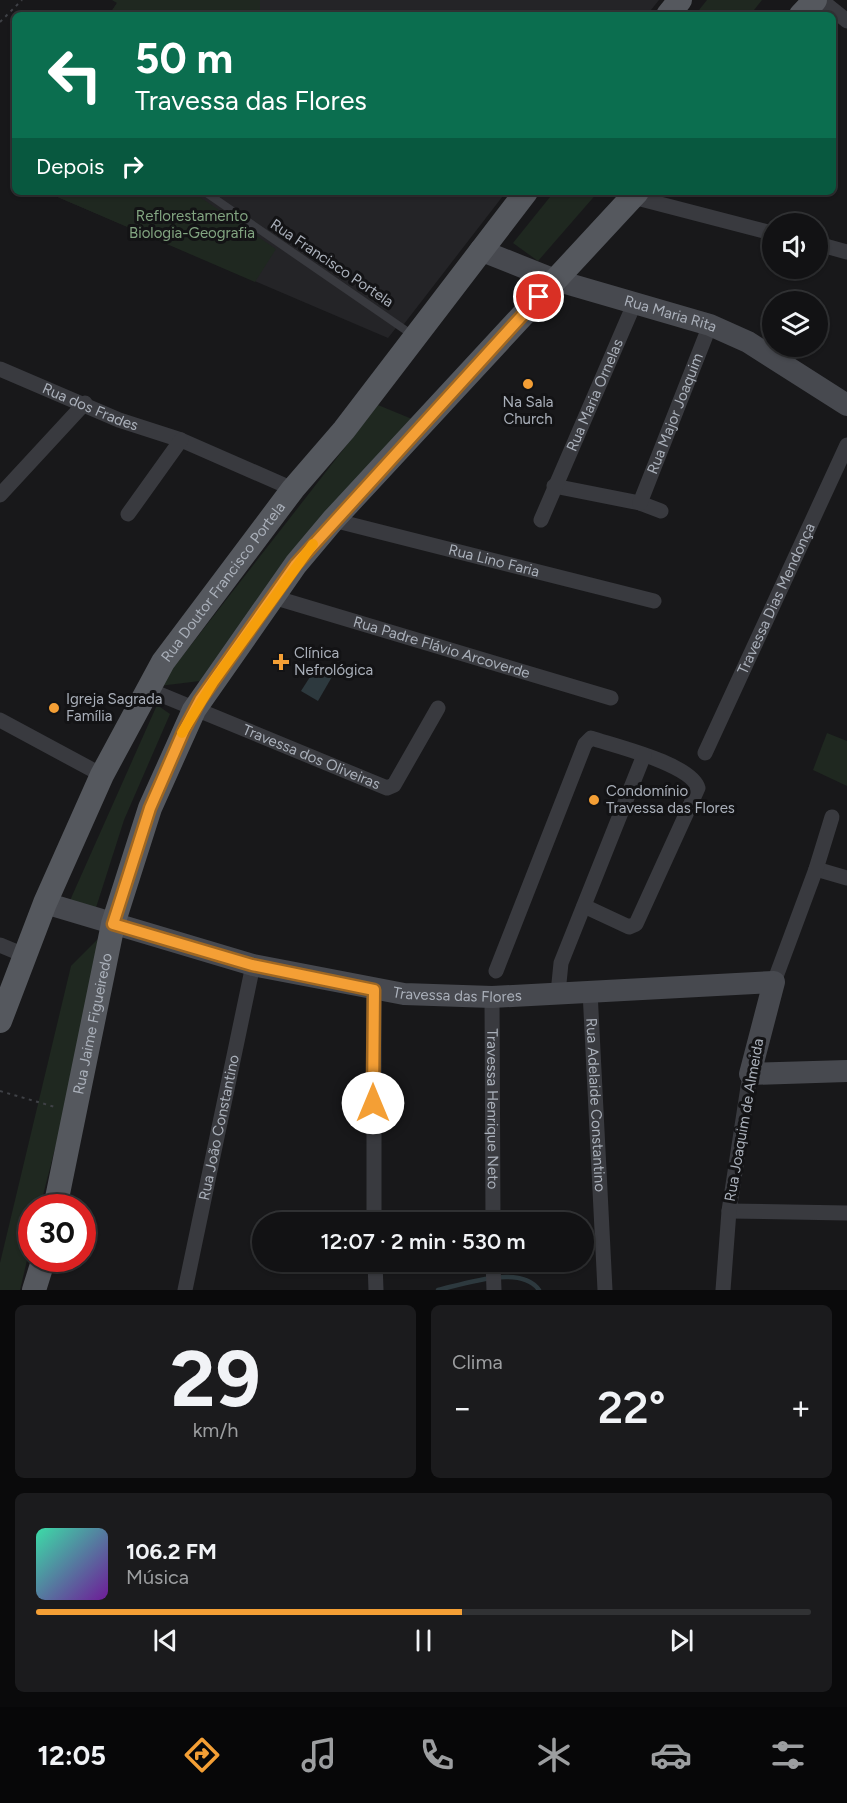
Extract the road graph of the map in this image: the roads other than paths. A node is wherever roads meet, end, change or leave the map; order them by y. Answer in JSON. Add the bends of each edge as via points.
{"nodes":[{"id":1,"x":680,"y":0,"type":"edge"},
{"id":2,"x":814,"y":0,"type":"edge"},
{"id":3,"x":821,"y":0,"type":"edge"},
{"id":4,"x":670,"y":12,"type":"edge"},
{"id":5,"x":804,"y":12,"type":"edge"},
{"id":6,"x":836,"y":12,"type":"edge"},
{"id":7,"x":209,"y":195,"type":"edge"},
{"id":8,"x":524,"y":195,"type":"edge"},
{"id":9,"x":634,"y":195,"type":"edge"},
{"id":10,"x":639,"y":195,"type":"edge"},
{"id":11,"x":762,"y":230,"type":"edge"},
{"id":12,"x":828,"y":245,"type":"edge"},
{"id":13,"x":844,"y":247,"type":"edge"},
{"id":14,"x":480,"y":250,"type":"junction"},
{"id":15,"x":555,"y":280,"type":"junction"},
{"id":16,"x":635,"y":302,"type":"junction"},
{"id":17,"x":710,"y":325,"type":"junction"},
{"id":18,"x":415,"y":337,"type":"junction"},
{"id":19,"x":0,"y":369,"type":"edge"},
{"id":20,"x":85,"y":403,"type":"junction"},
{"id":21,"x":847,"y":405,"type":"edge"},
{"id":22,"x":181,"y":440,"type":"junction"},
{"id":23,"x":847,"y":445,"type":"edge"},
{"id":24,"x":554,"y":486,"type":"junction"},
{"id":25,"x":293,"y":489,"type":"junction"},
{"id":26,"x":0,"y":495,"type":"edge"},
{"id":27,"x":640,"y":503,"type":"junction"},
{"id":28,"x":661,"y":511,"type":"dead end"},
{"id":29,"x":128,"y":514,"type":"dead end"},
{"id":30,"x":333,"y":520,"type":"junction"},
{"id":31,"x":541,"y":520,"type":"dead end"},
{"id":32,"x":273,"y":597,"type":"junction"},
{"id":33,"x":654,"y":602,"type":"dead end"},
{"id":34,"x":147,"y":689,"type":"junction"},
{"id":35,"x":611,"y":698,"type":"dead end"},
{"id":36,"x":438,"y":708,"type":"dead end"},
{"id":37,"x":194,"y":710,"type":"junction"},
{"id":38,"x":0,"y":720,"type":"edge"},
{"id":39,"x":705,"y":753,"type":"dead end"},
{"id":40,"x":644,"y":755,"type":"junction"},
{"id":41,"x":102,"y":775,"type":"junction"},
{"id":42,"x":832,"y":817,"type":"dead end"},
{"id":43,"x":816,"y":869,"type":"junction"},
{"id":44,"x":847,"y":878,"type":"edge"},
{"id":45,"x":45,"y":903,"type":"junction"},
{"id":46,"x":584,"y":906,"type":"junction"},
{"id":47,"x":113,"y":924,"type":"junction"},
{"id":48,"x":0,"y":945,"type":"edge"},
{"id":49,"x":24,"y":955,"type":"junction"},
{"id":50,"x":252,"y":965,"type":"junction"},
{"id":51,"x":496,"y":971,"type":"dead end"},
{"id":52,"x":774,"y":982,"type":"junction"},
{"id":53,"x":374,"y":990,"type":"junction"},
{"id":54,"x":590,"y":991,"type":"junction"},
{"id":55,"x":558,"y":993,"type":"junction"},
{"id":56,"x":492,"y":997,"type":"junction"},
{"id":57,"x":0,"y":1021,"type":"edge"},
{"id":58,"x":847,"y":1071,"type":"edge"},
{"id":59,"x":750,"y":1074,"type":"junction"},
{"id":60,"x":59,"y":1194,"type":"edge"},
{"id":61,"x":729,"y":1211,"type":"junction"},
{"id":62,"x":374,"y":1212,"type":"edge"},
{"id":63,"x":493,"y":1212,"type":"edge"},
{"id":64,"x":847,"y":1213,"type":"edge"},
{"id":65,"x":40,"y":1272,"type":"edge"},
{"id":66,"x":375,"y":1272,"type":"edge"},
{"id":67,"x":493,"y":1272,"type":"edge"},
{"id":68,"x":494,"y":1289,"type":"edge"},
{"id":69,"x":34,"y":1290,"type":"edge"},
{"id":70,"x":185,"y":1290,"type":"edge"},
{"id":71,"x":376,"y":1290,"type":"edge"},
{"id":72,"x":605,"y":1290,"type":"edge"},
{"id":73,"x":723,"y":1290,"type":"edge"}],
"edges":[{"from":1,"to":4,"type":"main road"},
{"from":2,"to":5,"type":"main road"},
{"from":3,"to":6,"type":"street"},
{"from":7,"to":18,"type":"lane","name":"Rua Francisco Portela"},
{"from":8,"to":14,"type":"main road","name":"Rua Doutor Francisco Portela"},
{"from":9,"to":15,"type":"main road","name":"Rua Jaime Figueiredo"},
{"from":10,"to":11,"type":"street"},
{"from":12,"to":13,"type":"street"},
{"from":14,"to":15,"type":"street","name":"Rua Maria Rita"},
{"from":14,"to":18,"type":"main road","name":"Rua Doutor Francisco Portela"},
{"from":15,"to":16,"type":"street","name":"Rua Maria Rita"},
{"from":15,"to":30,"type":"main road","name":"Rua Jaime Figueiredo"},
{"from":16,"to":17,"type":"street","name":"Rua Maria Rita"},
{"from":16,"to":24,"type":"street","name":"Rua Maria Ornelas"},
{"from":17,"to":21,"type":"street","name":"Rua Maria Rita","via":[[748,342]]},
{"from":17,"to":27,"type":"street","name":"Rua Major Joaquim"},
{"from":18,"to":25,"type":"main road","name":"Rua Doutor Francisco Portela"},
{"from":19,"to":20,"type":"street","name":"Rua dos Frades"},
{"from":20,"to":22,"type":"street","name":"Rua dos Frades","via":[[119,420]]},
{"from":20,"to":26,"type":"street"},
{"from":22,"to":25,"type":"street","name":"Rua dos Frades"},
{"from":22,"to":29,"type":"street"},
{"from":23,"to":39,"type":"street","name":"Travessa Dias Mendonça"},
{"from":24,"to":27,"type":"street"},
{"from":24,"to":31,"type":"street","name":"Rua Maria Ornelas"},
{"from":25,"to":34,"type":"main road","name":"Rua Doutor Francisco Portela"},
{"from":27,"to":28,"type":"street"},
{"from":30,"to":32,"type":"main road","name":"Rua Jaime Figueiredo"},
{"from":30,"to":33,"type":"street","name":"Rua Lino Faria"},
{"from":32,"to":35,"type":"street","name":"Rua Padre Flávio Arcoverde"},
{"from":32,"to":37,"type":"main road","name":"Rua Jaime Figueiredo"},
{"from":34,"to":37,"type":"street","name":"Travessa dos Oliveiras"},
{"from":34,"to":41,"type":"main road","name":"Rua Doutor Francisco Portela"},
{"from":36,"to":37,"type":"street","name":"Travessa dos Oliveiras","via":[[394,785],[387,788]]},
{"from":37,"to":47,"type":"main road","name":"Rua Jaime Figueiredo","via":[[150,808]]},
{"from":38,"to":41,"type":"street"},
{"from":40,"to":46,"type":"street"},
{"from":40,"to":46,"type":"street","via":[[689,775],[698,788],[636,924],[629,927]]},
{"from":40,"to":51,"type":"street","via":[[591,738],[585,744]]},
{"from":41,"to":45,"type":"main road","name":"Rua Doutor Francisco Portela"},
{"from":42,"to":43,"type":"street","name":"Rua Joaquim de Almeida"},
{"from":43,"to":44,"type":"street"},
{"from":43,"to":52,"type":"street","name":"Rua Joaquim de Almeida"},
{"from":45,"to":47,"type":"street","name":"Travessa das Flores"},
{"from":45,"to":49,"type":"main road","name":"Rua Doutor Francisco Portela"},
{"from":46,"to":55,"type":"street","via":[[561,963]]},
{"from":47,"to":50,"type":"street","name":"Travessa das Flores"},
{"from":47,"to":60,"type":"main road","name":"Rua Jaime Figueiredo"},
{"from":48,"to":49,"type":"street"},
{"from":49,"to":57,"type":"main road","name":"Rua Doutor Francisco Portela"},
{"from":50,"to":53,"type":"street","name":"Travessa das Flores"},
{"from":50,"to":70,"type":"street","name":"Rua João Constantino"},
{"from":52,"to":54,"type":"street","name":"Travessa das Flores"},
{"from":52,"to":59,"type":"street","name":"Rua Joaquim de Almeida"},
{"from":53,"to":56,"type":"street","name":"Travessa das Flores"},
{"from":53,"to":62,"type":"street"},
{"from":54,"to":55,"type":"street","name":"Travessa das Flores"},
{"from":54,"to":72,"type":"street","name":"Rua Adelaide Constantino"},
{"from":55,"to":56,"type":"street","name":"Travessa das Flores"},
{"from":56,"to":63,"type":"street","name":"Travessa Henrique Neto"},
{"from":58,"to":59,"type":"street"},
{"from":59,"to":61,"type":"street","name":"Rua Joaquim de Almeida"},
{"from":61,"to":64,"type":"street"},
{"from":61,"to":73,"type":"street","name":"Rua Joaquim de Almeida"},
{"from":65,"to":69,"type":"main road"},
{"from":66,"to":71,"type":"street"},
{"from":67,"to":68,"type":"street"}]}
